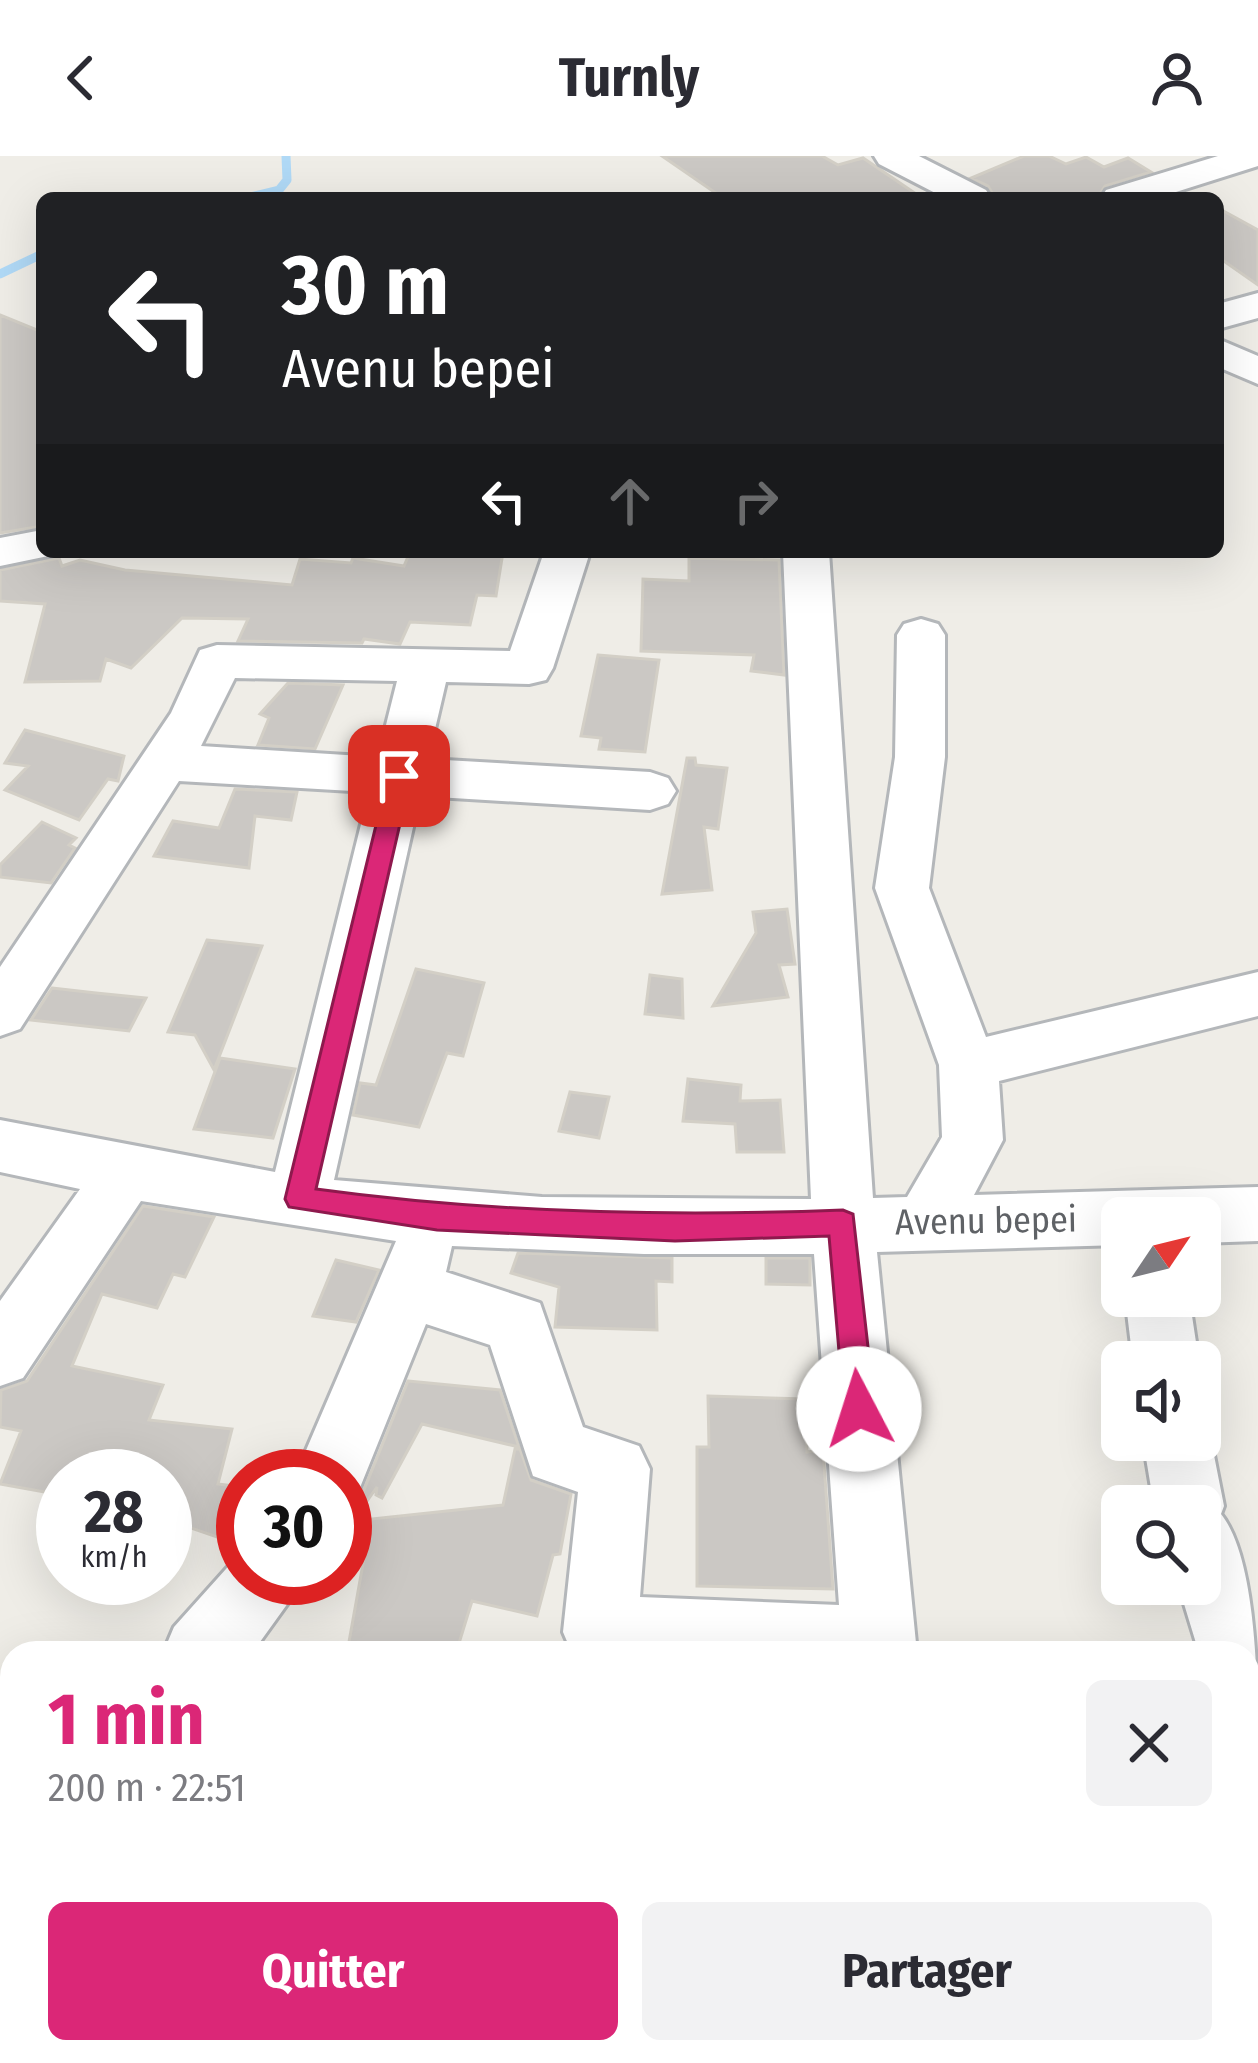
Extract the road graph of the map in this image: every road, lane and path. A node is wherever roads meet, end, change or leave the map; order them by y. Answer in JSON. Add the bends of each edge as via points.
{"nodes":[{"id":1,"x":892,"y":156,"type":"edge"},
{"id":2,"x":1256,"y":156,"type":"edge"},
{"id":3,"x":961,"y":192,"type":"edge"},
{"id":4,"x":1139,"y":192,"type":"edge"},
{"id":5,"x":1258,"y":305,"type":"edge"},
{"id":6,"x":1224,"y":315,"type":"edge"},
{"id":7,"x":1224,"y":354,"type":"edge"},
{"id":8,"x":1258,"y":373,"type":"edge"},
{"id":9,"x":36,"y":545,"type":"edge"},
{"id":10,"x":0,"y":552,"type":"edge"},
{"id":11,"x":565,"y":558,"type":"edge"},
{"id":12,"x":806,"y":558,"type":"edge"},
{"id":13,"x":921,"y":635,"type":"dead end"},
{"id":14,"x":425,"y":666,"type":"junction"},
{"id":15,"x":165,"y":761,"type":"junction"},
{"id":16,"x":399,"y":776,"type":"junction"},
{"id":17,"x":650,"y":791,"type":"dead end"},
{"id":18,"x":1258,"y":994,"type":"edge"},
{"id":19,"x":0,"y":1013,"type":"edge"},
{"id":20,"x":968,"y":1065,"type":"junction"},
{"id":21,"x":0,"y":1146,"type":"edge"},
{"id":22,"x":126,"y":1173,"type":"junction"},
{"id":23,"x":299,"y":1199,"type":"junction"},
{"id":24,"x":1258,"y":1214,"type":"edge"},
{"id":25,"x":1221,"y":1215,"type":"edge"},
{"id":26,"x":437,"y":1218,"type":"junction"},
{"id":27,"x":1101,"y":1218,"type":"edge"},
{"id":28,"x":926,"y":1221,"type":"junction"},
{"id":29,"x":843,"y":1223,"type":"junction"},
{"id":30,"x":408,"y":1289,"type":"junction"},
{"id":31,"x":0,"y":1355,"type":"edge"},
{"id":32,"x":341,"y":1449,"type":"edge"},
{"id":33,"x":244,"y":1605,"type":"edge"},
{"id":34,"x":1221,"y":1605,"type":"edge"},
{"id":35,"x":212,"y":1641,"type":"edge"},
{"id":36,"x":758,"y":1641,"type":"edge"},
{"id":37,"x":879,"y":1641,"type":"edge"},
{"id":38,"x":1232,"y":1641,"type":"edge"}],
"edges":[{"from":1,"to":3,"type":"street"},
{"from":2,"to":4,"type":"street"},
{"from":5,"to":6,"type":"street"},
{"from":7,"to":8,"type":"street"},
{"from":9,"to":10,"type":"street"},
{"from":11,"to":14,"type":"street","via":[[529,668]]},
{"from":12,"to":29,"type":"street"},
{"from":13,"to":20,"type":"street","via":[[920,758],[902,888]]},
{"from":14,"to":15,"type":"street","via":[[217,661]]},
{"from":14,"to":16,"type":"street"},
{"from":15,"to":16,"type":"street"},
{"from":15,"to":19,"type":"street"},
{"from":16,"to":17,"type":"street"},
{"from":16,"to":23,"type":"street"},
{"from":18,"to":20,"type":"street"},
{"from":20,"to":28,"type":"street","via":[[973,1141]]},
{"from":21,"to":22,"type":"street","name":"Avenu bepei"},
{"from":22,"to":23,"type":"street","name":"Avenu bepei"},
{"from":22,"to":31,"type":"street"},
{"from":23,"to":26,"type":"street","name":"Avenu bepei"},
{"from":24,"to":25,"type":"street","name":"Avenu bepei"},
{"from":26,"to":29,"type":"street","name":"Avenu bepei","via":[[675,1229]]},
{"from":26,"to":30,"type":"street"},
{"from":27,"to":28,"type":"street","name":"Avenu bepei"},
{"from":28,"to":29,"type":"street","name":"Avenu bepei"},
{"from":29,"to":37,"type":"street"},
{"from":30,"to":32,"type":"street"},
{"from":30,"to":36,"type":"street","via":[[517,1324],[556,1453],[615,1469],[600,1632]]},
{"from":33,"to":35,"type":"street"},
{"from":34,"to":38,"type":"street"}]}
